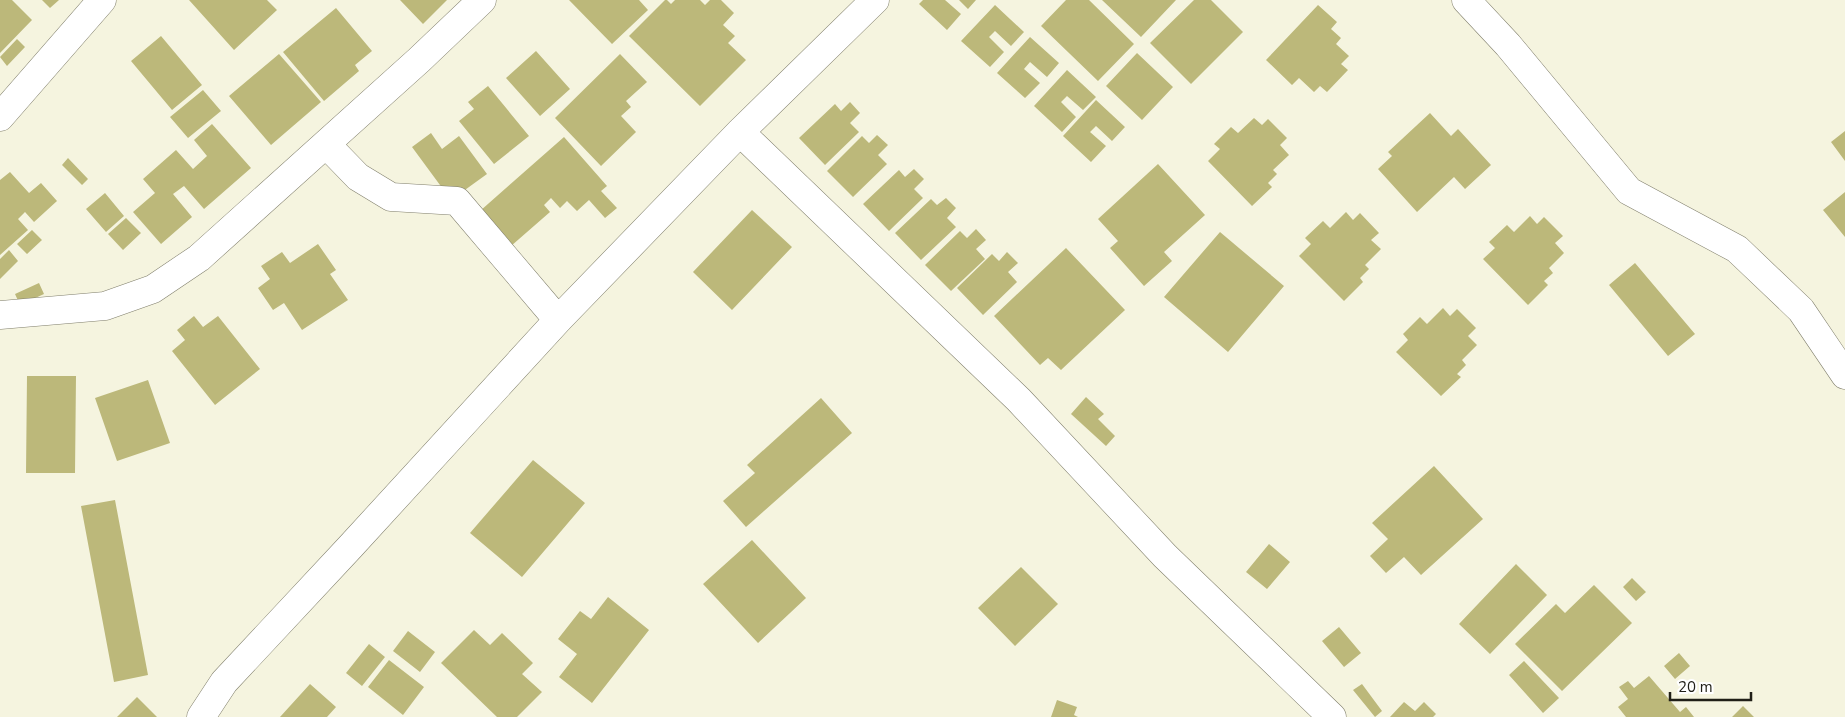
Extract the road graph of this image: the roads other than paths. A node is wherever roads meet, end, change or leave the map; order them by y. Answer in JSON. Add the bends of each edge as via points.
{"nodes":[{"id":1,"x":102,"y":0,"type":"edge"},
{"id":2,"x":482,"y":0,"type":"edge"},
{"id":3,"x":875,"y":0,"type":"edge"},
{"id":4,"x":1466,"y":0,"type":"edge"},
{"id":5,"x":0,"y":117,"type":"edge"},
{"id":6,"x":740,"y":132,"type":"junction"},
{"id":7,"x":326,"y":144,"type":"junction"},
{"id":8,"x":0,"y":315,"type":"edge"},
{"id":9,"x":558,"y":320,"type":"junction"},
{"id":10,"x":1845,"y":375,"type":"edge"},
{"id":11,"x":201,"y":717,"type":"edge"},
{"id":12,"x":1332,"y":717,"type":"edge"}],
"edges":[{"from":1,"to":5,"type":"street"},
{"from":2,"to":7,"type":"street"},
{"from":3,"to":6,"type":"street"},
{"from":4,"to":10,"type":"street","via":[[1508,44],[1629,191],[1736,249],[1801,310]]},
{"from":6,"to":9,"type":"street"},
{"from":6,"to":12,"type":"street","via":[[1019,400],[1165,556]]},
{"from":7,"to":8,"type":"street","via":[[199,258],[152,289],[104,306]]},
{"from":7,"to":9,"type":"street","via":[[358,177],[391,197],[457,201]]},
{"from":9,"to":11,"type":"street","via":[[224,682]]}]}
